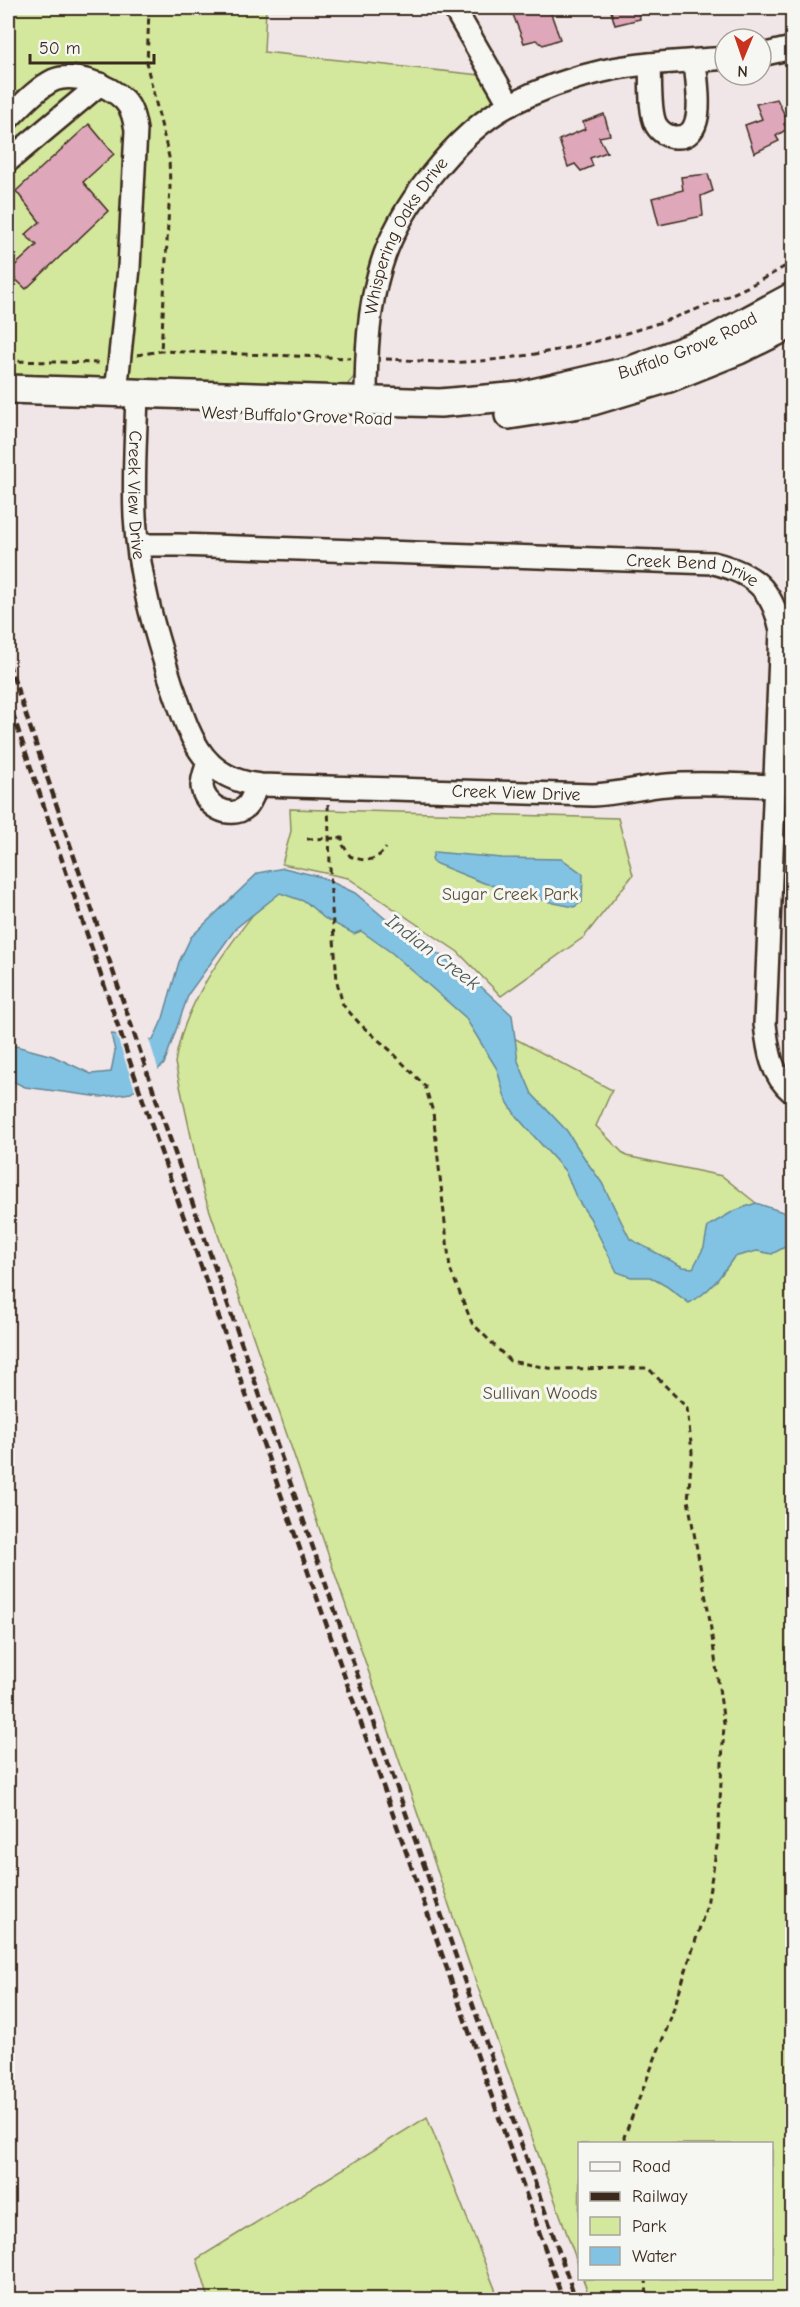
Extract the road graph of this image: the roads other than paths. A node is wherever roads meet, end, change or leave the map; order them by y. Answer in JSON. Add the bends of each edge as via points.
{"nodes":[{"id":1,"x":454,"y":8,"type":"edge"},
{"id":2,"x":792,"y":48,"type":"edge"},
{"id":3,"x":773,"y":52,"type":"edge"},
{"id":4,"x":713,"y":59,"type":"edge"},
{"id":5,"x":695,"y":61,"type":"junction"},
{"id":6,"x":650,"y":64,"type":"junction"},
{"id":7,"x":100,"y":84,"type":"junction"},
{"id":8,"x":510,"y":105,"type":"junction"},
{"id":9,"x":8,"y":119,"type":"edge"},
{"id":10,"x":8,"y":161,"type":"edge"},
{"id":11,"x":792,"y":297,"type":"edge"},
{"id":12,"x":792,"y":324,"type":"edge"},
{"id":13,"x":8,"y":389,"type":"edge"},
{"id":14,"x":583,"y":393,"type":"junction"},
{"id":15,"x":130,"y":399,"type":"junction"},
{"id":16,"x":366,"y":401,"type":"junction"},
{"id":17,"x":8,"y":405,"type":"edge"},
{"id":18,"x":138,"y":545,"type":"junction"},
{"id":19,"x":208,"y":762,"type":"junction"},
{"id":20,"x":257,"y":785,"type":"junction"},
{"id":21,"x":775,"y":786,"type":"junction"},
{"id":22,"x":792,"y":1092,"type":"edge"}],
"edges":[{"from":1,"to":8,"type":"street"},
{"from":2,"to":3,"type":"street"},
{"from":4,"to":5,"type":"street","name":"Whispering Oaks Drive"},
{"from":5,"to":6,"type":"street","name":"Whispering Oaks Drive"},
{"from":5,"to":6,"type":"street","via":[[698,117],[691,132],[678,138],[665,134],[655,123]]},
{"from":6,"to":8,"type":"street","name":"Whispering Oaks Drive","via":[[585,75]]},
{"from":7,"to":9,"type":"street","via":[[73,77],[51,81]]},
{"from":7,"to":10,"type":"street"},
{"from":7,"to":15,"type":"street","name":"Creek View Drive","via":[[124,99],[136,130],[129,268],[119,358]]},
{"from":8,"to":16,"type":"street","name":"Whispering Oaks Drive","via":[[461,142],[406,210],[381,265],[369,325]]},
{"from":11,"to":14,"type":"main road","name":"Buffalo Grove Road","via":[[712,340]]},
{"from":12,"to":14,"type":"main road","name":"Buffalo Grove Road","via":[[669,378]]},
{"from":13,"to":15,"type":"main road","name":"West Buffalo Grove Road"},
{"from":14,"to":15,"type":"main road","name":"West Buffalo Grove Road","via":[[492,417],[429,420]]},
{"from":14,"to":16,"type":"main road","name":"West Buffalo Grove Road","via":[[440,403]]},
{"from":15,"to":16,"type":"main road","name":"West Buffalo Grove Road"},
{"from":15,"to":17,"type":"main road","name":"West Buffalo Grove Road"},
{"from":15,"to":18,"type":"street","name":"Creek View Drive"},
{"from":18,"to":19,"type":"street","name":"Creek View Drive","via":[[155,633],[189,732]]},
{"from":18,"to":21,"type":"street","name":"Creek Bend Drive","via":[[713,563],[737,569],[760,586],[772,602],[781,630]]},
{"from":19,"to":20,"type":"street","name":"Creek View Drive","via":[[228,777]]},
{"from":19,"to":20,"type":"street","via":[[203,792],[218,808],[231,812],[243,809]]},
{"from":20,"to":21,"type":"street","name":"Creek View Drive","via":[[593,795],[674,785]]},
{"from":21,"to":22,"type":"street","name":"Creek Bend Drive","via":[[765,1024],[768,1055]]}]}
